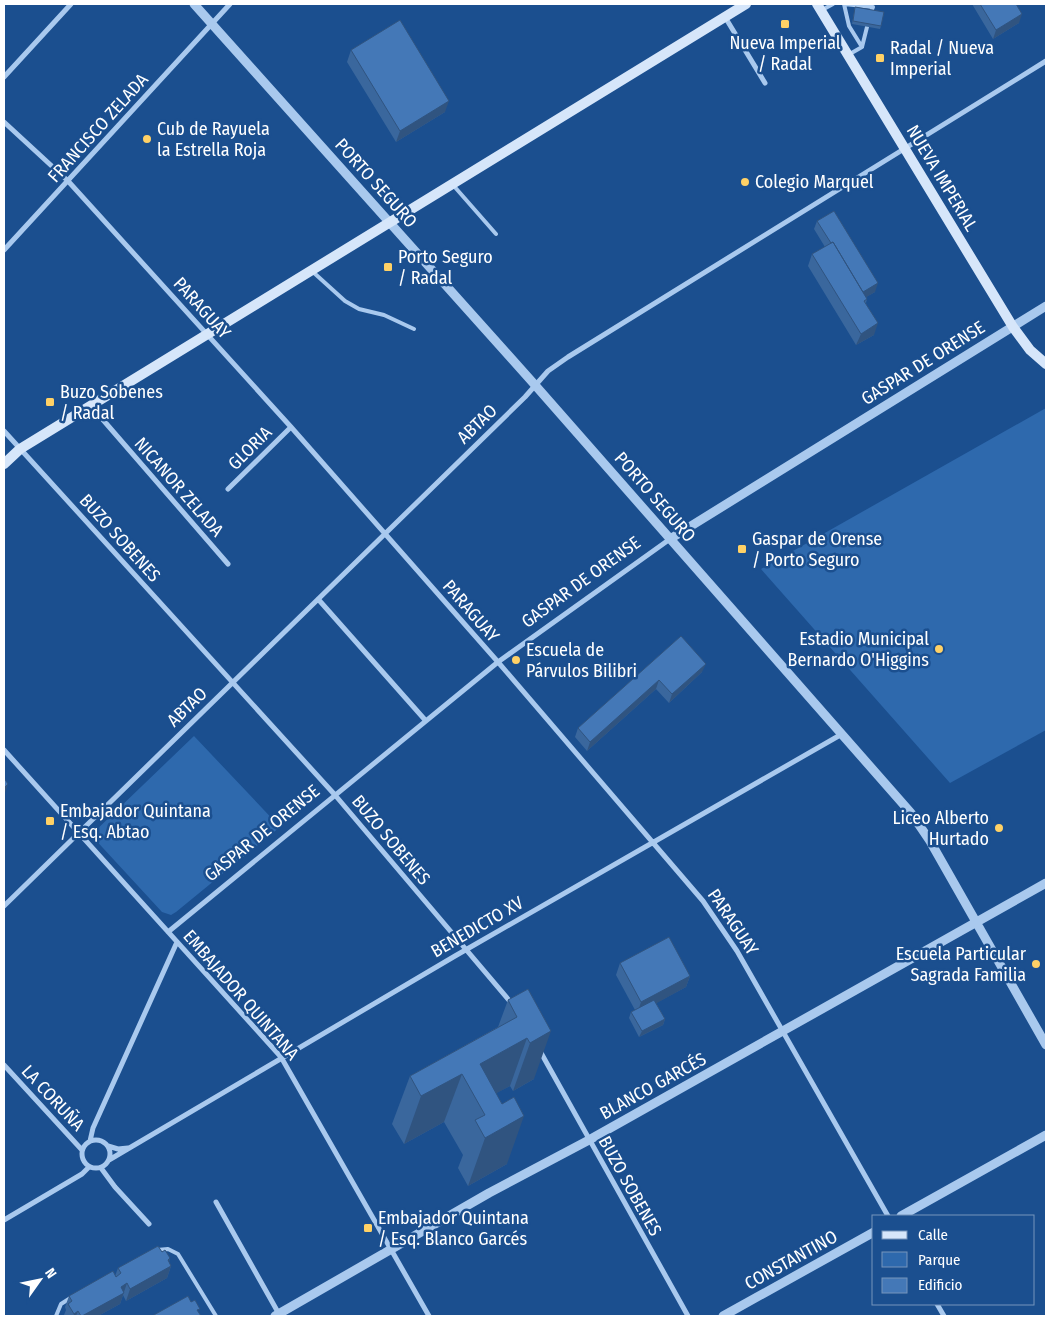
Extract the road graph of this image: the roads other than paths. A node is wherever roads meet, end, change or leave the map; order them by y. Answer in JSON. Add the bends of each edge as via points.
{"nodes":[{"id":1,"x":71,"y":4,"type":"edge"},
{"id":2,"x":194,"y":4,"type":"edge"},
{"id":3,"x":230,"y":4,"type":"edge"},
{"id":4,"x":746,"y":4,"type":"edge"},
{"id":5,"x":833,"y":4,"type":"edge"},
{"id":6,"x":844,"y":4,"type":"edge"},
{"id":7,"x":862,"y":5,"type":"edge"},
{"id":8,"x":819,"y":7,"type":"edge"},
{"id":9,"x":871,"y":12,"type":"edge"},
{"id":10,"x":724,"y":17,"type":"junction"},
{"id":11,"x":211,"y":23,"type":"junction"},
{"id":12,"x":867,"y":27,"type":"edge"},
{"id":13,"x":862,"y":46,"type":"junction"},
{"id":14,"x":848,"y":55,"type":"junction"},
{"id":15,"x":1046,"y":61,"type":"edge"},
{"id":16,"x":4,"y":77,"type":"edge"},
{"id":17,"x":765,"y":83,"type":"dead end"},
{"id":18,"x":4,"y":122,"type":"edge"},
{"id":19,"x":905,"y":149,"type":"junction"},
{"id":20,"x":68,"y":181,"type":"junction"},
{"id":21,"x":452,"y":184,"type":"junction"},
{"id":22,"x":389,"y":223,"type":"junction"},
{"id":23,"x":496,"y":234,"type":"dead end"},
{"id":24,"x":4,"y":250,"type":"edge"},
{"id":25,"x":311,"y":270,"type":"junction"},
{"id":26,"x":1046,"y":306,"type":"edge"},
{"id":27,"x":1013,"y":326,"type":"junction"},
{"id":28,"x":414,"y":329,"type":"dead end"},
{"id":29,"x":206,"y":334,"type":"junction"},
{"id":30,"x":1046,"y":364,"type":"edge"},
{"id":31,"x":535,"y":385,"type":"junction"},
{"id":32,"x":90,"y":406,"type":"junction"},
{"id":33,"x":291,"y":428,"type":"junction"},
{"id":34,"x":4,"y":431,"type":"edge"},
{"id":35,"x":20,"y":449,"type":"junction"},
{"id":36,"x":4,"y":464,"type":"edge"},
{"id":37,"x":228,"y":489,"type":"dead end"},
{"id":38,"x":385,"y":534,"type":"junction"},
{"id":39,"x":670,"y":539,"type":"junction"},
{"id":40,"x":228,"y":564,"type":"dead end"},
{"id":41,"x":318,"y":599,"type":"junction"},
{"id":42,"x":498,"y":662,"type":"junction"},
{"id":43,"x":233,"y":682,"type":"junction"},
{"id":44,"x":426,"y":721,"type":"junction"},
{"id":45,"x":842,"y":734,"type":"junction"},
{"id":46,"x":4,"y":750,"type":"edge"},
{"id":47,"x":335,"y":795,"type":"junction"},
{"id":48,"x":78,"y":832,"type":"junction"},
{"id":49,"x":653,"y":842,"type":"junction"},
{"id":50,"x":1046,"y":883,"type":"edge"},
{"id":51,"x":4,"y":906,"type":"edge"},
{"id":52,"x":977,"y":922,"type":"junction"},
{"id":53,"x":168,"y":932,"type":"junction"},
{"id":54,"x":177,"y":942,"type":"junction"},
{"id":55,"x":466,"y":949,"type":"junction"},
{"id":56,"x":517,"y":1010,"type":"edge"},
{"id":57,"x":784,"y":1031,"type":"junction"},
{"id":58,"x":536,"y":1043,"type":"edge"},
{"id":59,"x":1046,"y":1045,"type":"edge"},
{"id":60,"x":281,"y":1057,"type":"junction"},
{"id":61,"x":4,"y":1065,"type":"edge"},
{"id":62,"x":1046,"y":1135,"type":"edge"},
{"id":63,"x":589,"y":1140,"type":"junction"},
{"id":64,"x":90,"y":1141,"type":"junction"},
{"id":65,"x":108,"y":1146,"type":"junction"},
{"id":66,"x":128,"y":1148,"type":"junction"},
{"id":67,"x":82,"y":1150,"type":"junction"},
{"id":68,"x":109,"y":1160,"type":"junction"},
{"id":69,"x":89,"y":1167,"type":"junction"},
{"id":70,"x":101,"y":1168,"type":"junction"},
{"id":71,"x":216,"y":1202,"type":"dead end"},
{"id":72,"x":887,"y":1215,"type":"edge"},
{"id":73,"x":903,"y":1215,"type":"edge"},
{"id":74,"x":4,"y":1220,"type":"edge"},
{"id":75,"x":149,"y":1224,"type":"dead end"},
{"id":76,"x":872,"y":1233,"type":"edge"},
{"id":77,"x":390,"y":1248,"type":"junction"},
{"id":78,"x":152,"y":1252,"type":"edge"},
{"id":79,"x":78,"y":1294,"type":"edge"},
{"id":80,"x":938,"y":1305,"type":"edge"},
{"id":81,"x":277,"y":1315,"type":"edge"},
{"id":82,"x":56,"y":1316,"type":"edge"},
{"id":83,"x":216,"y":1316,"type":"edge"},
{"id":84,"x":429,"y":1316,"type":"edge"},
{"id":85,"x":688,"y":1316,"type":"edge"},
{"id":86,"x":723,"y":1316,"type":"edge"},
{"id":87,"x":944,"y":1316,"type":"edge"}],
"edges":[{"from":1,"to":16,"type":"street"},
{"from":2,"to":11,"type":"street","name":"PORTO SEGURO"},
{"from":3,"to":11,"type":"street","name":"FRANCISCO ZELADA"},
{"from":4,"to":10,"type":"main road"},
{"from":5,"to":8,"type":"lane"},
{"from":6,"to":7,"type":"lane"},
{"from":6,"to":13,"type":"lane","via":[[849,26]]},
{"from":7,"to":9,"type":"lane","via":[[872,7]]},
{"from":8,"to":14,"type":"main road","name":"NUEVA IMPERIAL"},
{"from":10,"to":17,"type":"street"},
{"from":10,"to":21,"type":"main road"},
{"from":11,"to":20,"type":"street","name":"FRANCISCO ZELADA"},
{"from":11,"to":22,"type":"street","name":"PORTO SEGURO"},
{"from":12,"to":13,"type":"lane"},
{"from":13,"to":14,"type":"lane"},
{"from":14,"to":19,"type":"main road","name":"NUEVA IMPERIAL"},
{"from":15,"to":19,"type":"street","name":"ABTAO"},
{"from":18,"to":20,"type":"street","name":"PARAGUAY"},
{"from":19,"to":27,"type":"main road","name":"NUEVA IMPERIAL"},
{"from":19,"to":31,"type":"street","name":"ABTAO","via":[[568,357]]},
{"from":20,"to":24,"type":"street","name":"FRANCISCO ZELADA"},
{"from":20,"to":29,"type":"street","name":"PARAGUAY"},
{"from":21,"to":22,"type":"main road"},
{"from":21,"to":23,"type":"lane"},
{"from":22,"to":25,"type":"main road"},
{"from":22,"to":31,"type":"street","name":"PORTO SEGURO"},
{"from":25,"to":28,"type":"lane","via":[[345,301]]},
{"from":25,"to":29,"type":"main road"},
{"from":26,"to":27,"type":"street","name":"GASPAR DE ORENSE"},
{"from":27,"to":30,"type":"main road","name":"NUEVA IMPERIAL","via":[[1030,350]]},
{"from":27,"to":39,"type":"street","name":"GASPAR DE ORENSE"},
{"from":29,"to":32,"type":"main road"},
{"from":29,"to":33,"type":"street","name":"PARAGUAY"},
{"from":31,"to":38,"type":"street","name":"ABTAO"},
{"from":31,"to":39,"type":"street","name":"PORTO SEGURO"},
{"from":32,"to":35,"type":"main road"},
{"from":32,"to":40,"type":"street","name":"NICANOR ZELADA"},
{"from":33,"to":37,"type":"street","name":"GLORIA"},
{"from":33,"to":38,"type":"street","name":"PARAGUAY"},
{"from":34,"to":35,"type":"street","name":"BUZO SOBENES"},
{"from":35,"to":36,"type":"main road"},
{"from":35,"to":43,"type":"street","name":"BUZO SOBENES"},
{"from":38,"to":41,"type":"street","name":"ABTAO"},
{"from":38,"to":42,"type":"street","name":"PARAGUAY"},
{"from":39,"to":42,"type":"street","name":"GASPAR DE ORENSE"},
{"from":39,"to":45,"type":"street","name":"PORTO SEGURO"},
{"from":41,"to":43,"type":"street","name":"ABTAO"},
{"from":41,"to":44,"type":"street"},
{"from":42,"to":44,"type":"street","name":"GASPAR DE ORENSE"},
{"from":42,"to":49,"type":"street","name":"PARAGUAY"},
{"from":43,"to":47,"type":"street","name":"BUZO SOBENES"},
{"from":43,"to":48,"type":"street","name":"ABTAO"},
{"from":44,"to":47,"type":"street","name":"GASPAR DE ORENSE"},
{"from":45,"to":49,"type":"street","name":"BENEDICTO XV"},
{"from":45,"to":52,"type":"street","name":"PORTO SEGURO","via":[[918,821]]},
{"from":46,"to":48,"type":"street","name":"EMBAJADOR QUINTANA"},
{"from":47,"to":53,"type":"street","name":"GASPAR DE ORENSE"},
{"from":47,"to":55,"type":"street","name":"BUZO SOBENES"},
{"from":48,"to":51,"type":"street","name":"ABTAO"},
{"from":48,"to":53,"type":"street","name":"EMBAJADOR QUINTANA"},
{"from":49,"to":55,"type":"street","name":"BENEDICTO XV"},
{"from":49,"to":57,"type":"street","name":"PARAGUAY","via":[[726,933]]},
{"from":50,"to":52,"type":"street","name":"BLANCO GARCÉS"},
{"from":52,"to":57,"type":"street","name":"BLANCO GARCÉS"},
{"from":52,"to":59,"type":"street","name":"PORTO SEGURO"},
{"from":53,"to":54,"type":"street","name":"EMBAJADOR QUINTANA"},
{"from":54,"to":60,"type":"street","name":"EMBAJADOR QUINTANA"},
{"from":54,"to":64,"type":"street"},
{"from":55,"to":56,"type":"street","name":"BUZO SOBENES"},
{"from":55,"to":60,"type":"street","name":"BENEDICTO XV"},
{"from":57,"to":63,"type":"street","name":"BLANCO GARCÉS"},
{"from":57,"to":72,"type":"street","name":"PARAGUAY"},
{"from":58,"to":63,"type":"street","name":"BUZO SOBENES"},
{"from":60,"to":66,"type":"street","name":"BENEDICTO XV"},
{"from":60,"to":77,"type":"street","name":"EMBAJADOR QUINTANA"},
{"from":61,"to":67,"type":"street","name":"LA CORUÑA"},
{"from":62,"to":73,"type":"street"},
{"from":63,"to":77,"type":"street","name":"BLANCO GARCÉS"},
{"from":63,"to":85,"type":"street","name":"BUZO SOBENES"},
{"from":64,"to":65,"type":"street","via":[[98,1140]]},
{"from":64,"to":67,"type":"street"},
{"from":65,"to":66,"type":"street"},
{"from":65,"to":68,"type":"street"},
{"from":66,"to":68,"type":"street","name":"BENEDICTO XV"},
{"from":67,"to":69,"type":"street","via":[[83,1160]]},
{"from":68,"to":70,"type":"street"},
{"from":69,"to":70,"type":"street"},
{"from":69,"to":74,"type":"street"},
{"from":70,"to":75,"type":"street"},
{"from":71,"to":81,"type":"street"},
{"from":76,"to":86,"type":"street","name":"CONSTANTINO"},
{"from":77,"to":81,"type":"street","name":"BLANCO GARCÉS"},
{"from":77,"to":84,"type":"street","name":"EMBAJADOR QUINTANA"},
{"from":78,"to":83,"type":"lane","via":[[168,1249],[178,1254]]},
{"from":79,"to":82,"type":"lane","via":[[60,1304]]},
{"from":80,"to":87,"type":"street"}]}
